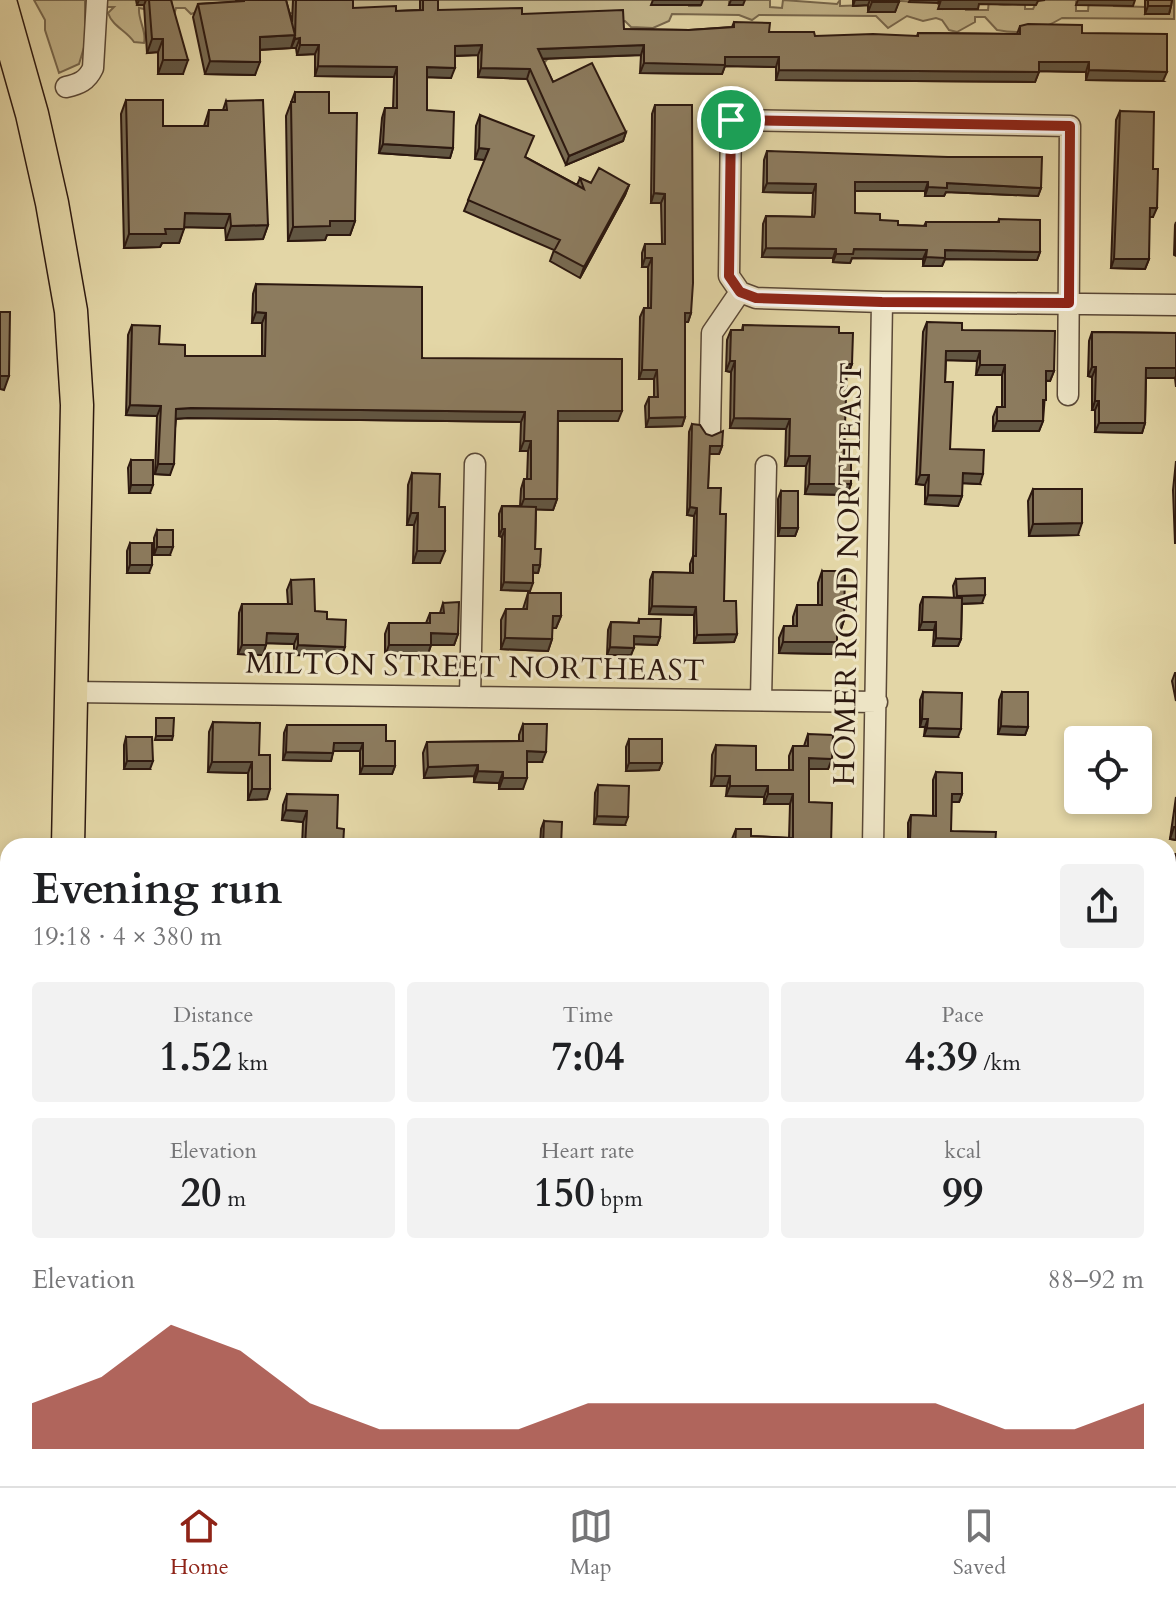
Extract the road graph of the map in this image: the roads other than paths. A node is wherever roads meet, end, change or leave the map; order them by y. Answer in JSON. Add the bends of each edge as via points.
{"nodes":[{"id":1,"x":97,"y":0,"type":"edge"},
{"id":2,"x":0,"y":1,"type":"edge"},
{"id":3,"x":0,"y":74,"type":"edge"},
{"id":4,"x":66,"y":87,"type":"dead end"},
{"id":5,"x":32,"y":114,"type":"junction"},
{"id":6,"x":740,"y":292,"type":"junction"},
{"id":7,"x":882,"y":302,"type":"junction"},
{"id":8,"x":1069,"y":303,"type":"junction"},
{"id":9,"x":1176,"y":305,"type":"edge"},
{"id":10,"x":1068,"y":395,"type":"dead end"},
{"id":11,"x":710,"y":431,"type":"dead end"},
{"id":12,"x":475,"y":464,"type":"dead end"},
{"id":13,"x":766,"y":466,"type":"dead end"},
{"id":14,"x":71,"y":692,"type":"junction"},
{"id":15,"x":470,"y":697,"type":"junction"},
{"id":16,"x":761,"y":700,"type":"junction"},
{"id":17,"x":877,"y":702,"type":"junction"},
{"id":18,"x":68,"y":838,"type":"edge"},
{"id":19,"x":873,"y":838,"type":"edge"}],
"edges":[{"from":1,"to":4,"type":"street","via":[[93,68],[79,84]]},
{"from":2,"to":5,"type":"main road"},
{"from":3,"to":5,"type":"main road"},
{"from":5,"to":14,"type":"main road","via":[[71,311],[77,405]]},
{"from":6,"to":7,"type":"street","via":[[756,298]]},
{"from":6,"to":8,"type":"street","via":[[729,276],[731,120],[1070,126]]},
{"from":6,"to":11,"type":"street","via":[[712,333]]},
{"from":7,"to":8,"type":"street"},
{"from":7,"to":17,"type":"street","name":"HOMER ROAD NORTHEAST"},
{"from":8,"to":9,"type":"street"},
{"from":8,"to":10,"type":"street"},
{"from":12,"to":15,"type":"street"},
{"from":13,"to":16,"type":"street"},
{"from":14,"to":15,"type":"street","name":"MILTON STREET NORTHEAST"},
{"from":14,"to":18,"type":"main road"},
{"from":15,"to":16,"type":"street","name":"MILTON STREET NORTHEAST"},
{"from":16,"to":17,"type":"street","name":"MILTON STREET NORTHEAST"},
{"from":17,"to":19,"type":"street","name":"HOMER ROAD NORTHEAST"}]}
